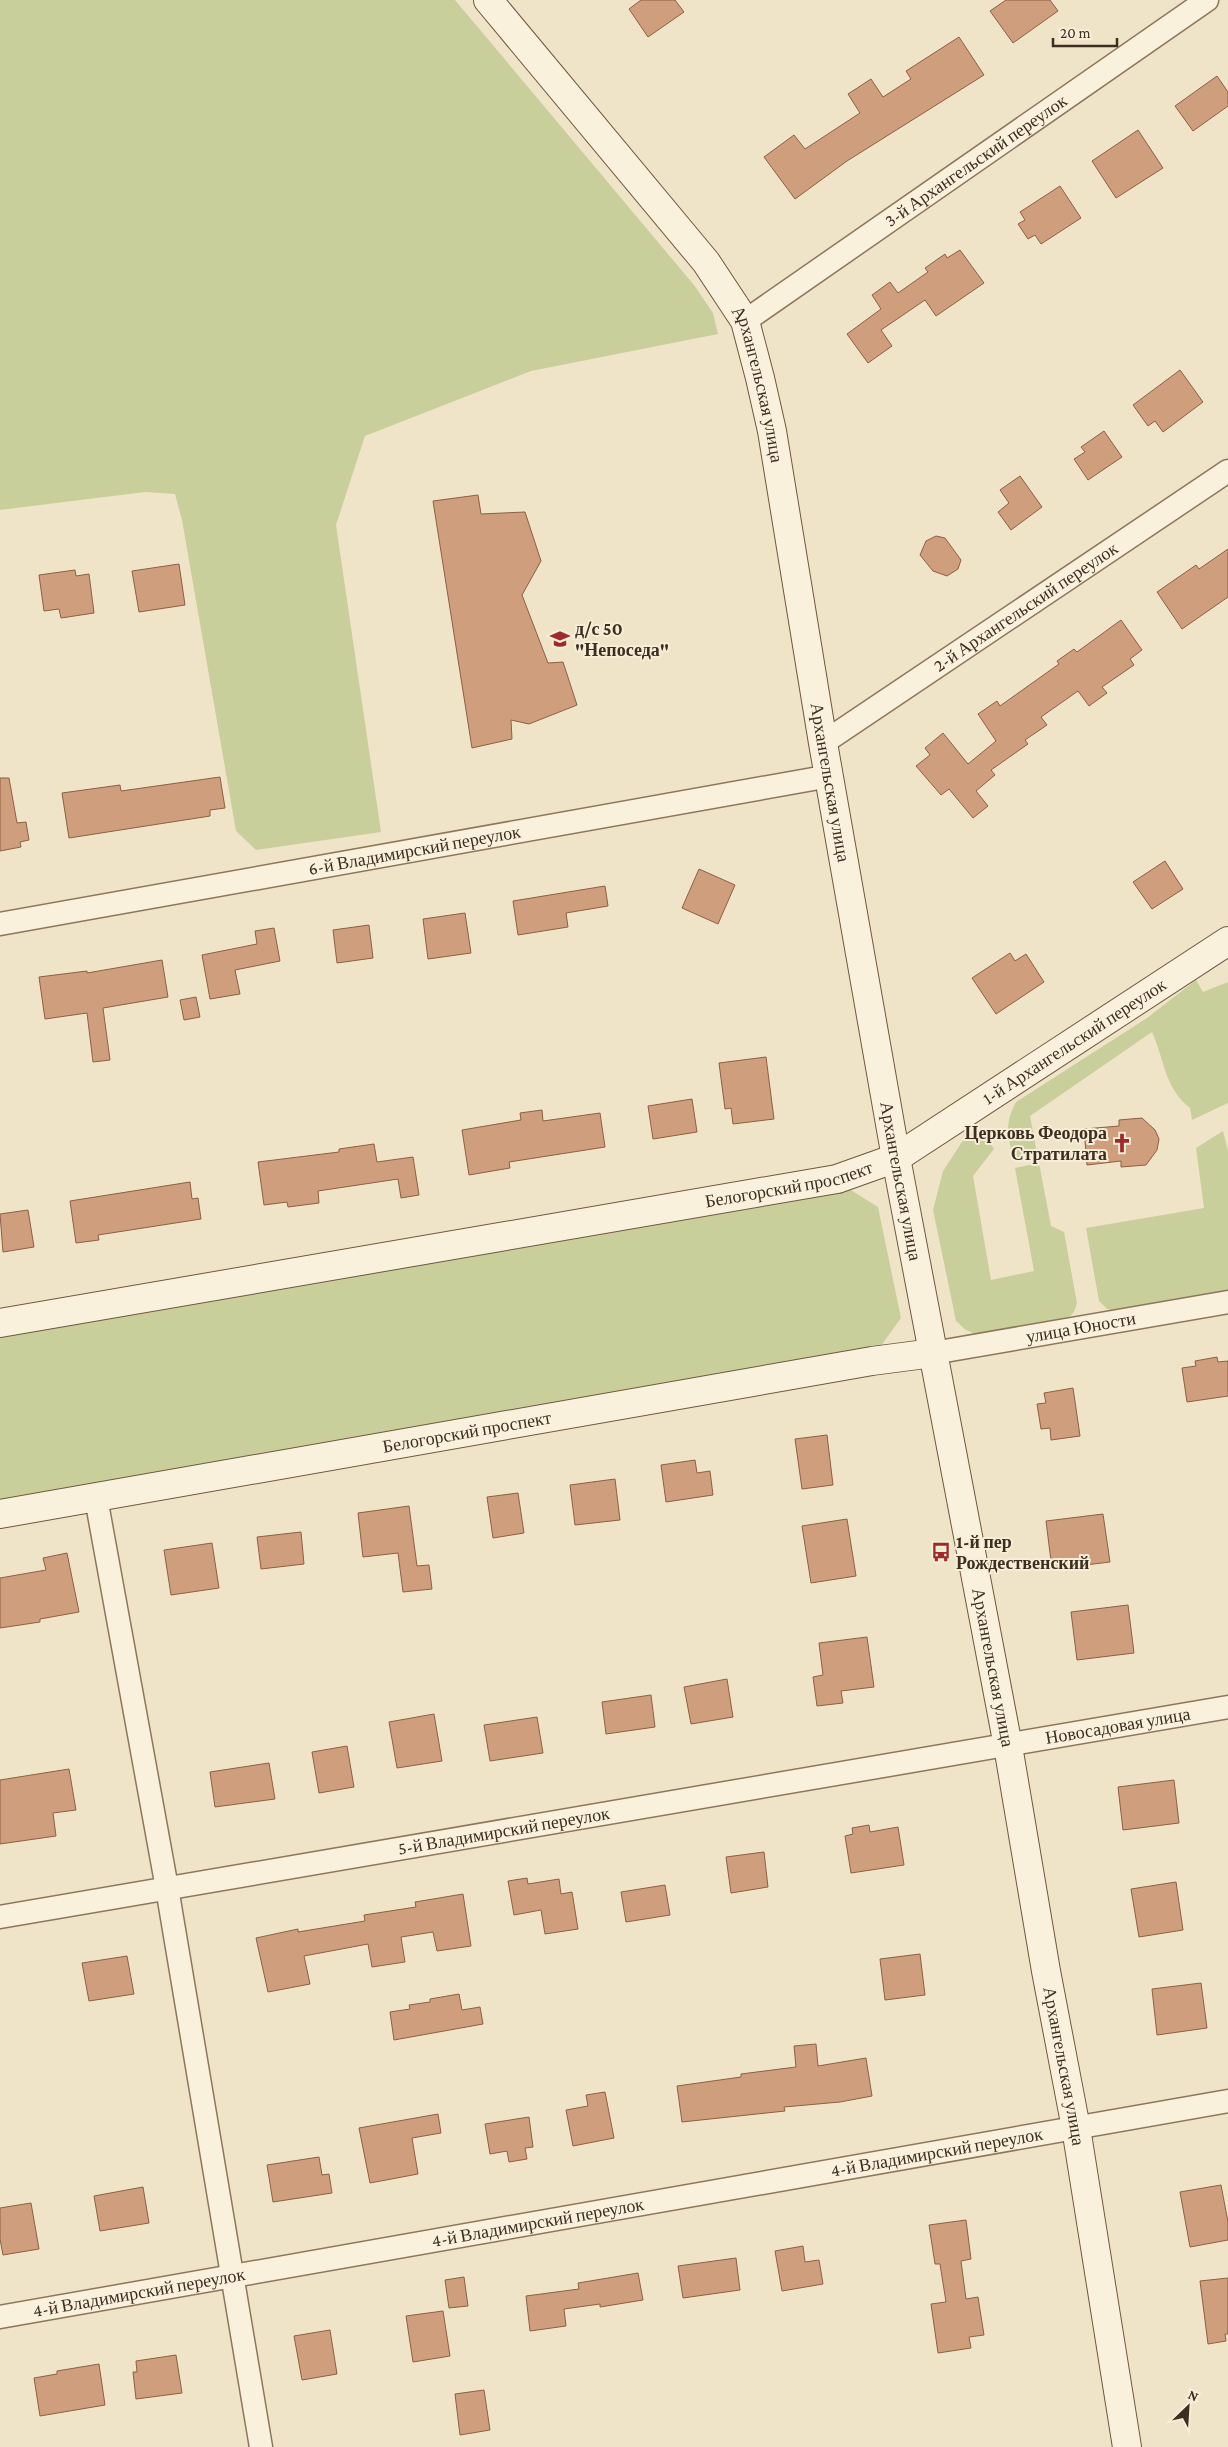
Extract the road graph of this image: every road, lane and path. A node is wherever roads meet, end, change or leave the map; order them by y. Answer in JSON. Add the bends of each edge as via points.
{"nodes":[{"id":1,"x":1207,"y":0,"type":"edge"},
{"id":2,"x":493,"y":2,"type":"edge"},
{"id":3,"x":745,"y":321,"type":"junction"},
{"id":4,"x":1228,"y":471,"type":"edge"},
{"id":5,"x":823,"y":743,"type":"junction"},
{"id":6,"x":830,"y":776,"type":"junction"},
{"id":7,"x":0,"y":924,"type":"edge"},
{"id":8,"x":1228,"y":941,"type":"edge"},
{"id":9,"x":896,"y":1158,"type":"junction"},
{"id":10,"x":1228,"y":1302,"type":"edge"},
{"id":11,"x":0,"y":1323,"type":"edge"},
{"id":12,"x":933,"y":1353,"type":"junction"},
{"id":13,"x":96,"y":1498,"type":"junction"},
{"id":14,"x":0,"y":1514,"type":"edge"},
{"id":15,"x":1228,"y":1707,"type":"edge"},
{"id":16,"x":1008,"y":1746,"type":"junction"},
{"id":17,"x":167,"y":1888,"type":"junction"},
{"id":18,"x":0,"y":1917,"type":"edge"},
{"id":19,"x":1228,"y":2102,"type":"edge"},
{"id":20,"x":1076,"y":2128,"type":"junction"},
{"id":21,"x":233,"y":2277,"type":"junction"},
{"id":22,"x":0,"y":2317,"type":"edge"},
{"id":23,"x":261,"y":2447,"type":"edge"},
{"id":24,"x":1128,"y":2447,"type":"edge"}],
"edges":[{"from":1,"to":3,"type":"street","name":"3-й Архангельский переулок"},
{"from":2,"to":3,"type":"street","name":"Архангельская улица","via":[[701,255]]},
{"from":3,"to":5,"type":"street","name":"Архангельская улица","via":[[772,431]]},
{"from":4,"to":5,"type":"street","name":"2-й Архангельский переулок"},
{"from":5,"to":6,"type":"street","name":"Архангельская улица"},
{"from":6,"to":7,"type":"street","name":"6-й Владимирский переулок"},
{"from":6,"to":9,"type":"street","name":"Архангельская улица"},
{"from":8,"to":9,"type":"street","name":"1-й Архангельский переулок"},
{"from":9,"to":11,"type":"street","name":"Белогорский проспект","via":[[837,1179]]},
{"from":9,"to":12,"type":"street","name":"Архангельская улица"},
{"from":10,"to":12,"type":"street","name":"улица Юности"},
{"from":12,"to":13,"type":"street","name":"Белогорский проспект","via":[[872,1361]]},
{"from":12,"to":16,"type":"street","name":"Архангельская улица"},
{"from":13,"to":14,"type":"street","name":"Белогорский проспект"},
{"from":13,"to":17,"type":"street"},
{"from":15,"to":16,"type":"street","name":"Новосадовая улица"},
{"from":16,"to":17,"type":"street","name":"5-й Владимирский переулок"},
{"from":16,"to":20,"type":"street","name":"Архангельская улица"},
{"from":17,"to":18,"type":"street","name":"5-й Владимирский переулок"},
{"from":17,"to":21,"type":"street"},
{"from":19,"to":20,"type":"street","name":"4-й Владимирский переулок"},
{"from":20,"to":21,"type":"street","name":"4-й Владимирский переулок"},
{"from":20,"to":24,"type":"street","name":"Архангельская улица"},
{"from":21,"to":22,"type":"street","name":"4-й Владимирский переулок"},
{"from":21,"to":23,"type":"street"}]}
